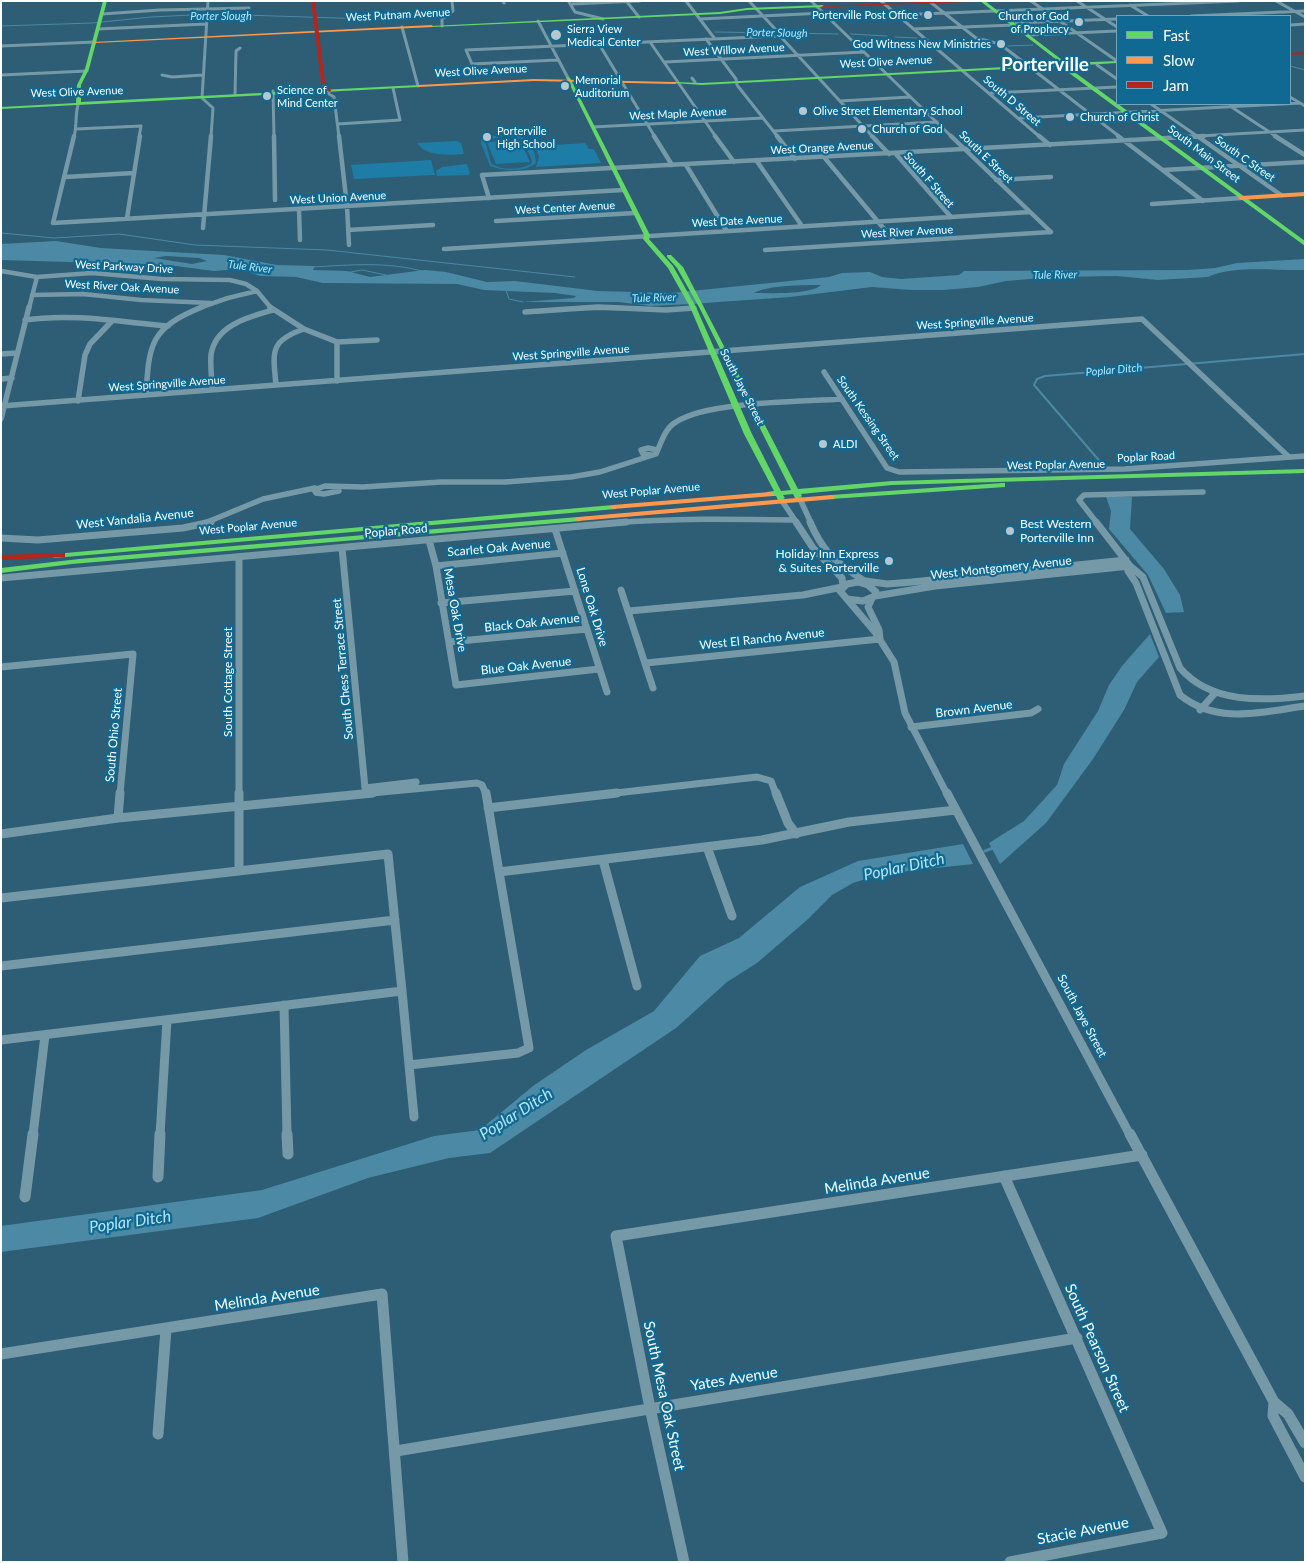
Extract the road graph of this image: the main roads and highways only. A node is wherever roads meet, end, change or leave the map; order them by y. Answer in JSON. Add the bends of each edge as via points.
{"nodes":[{"id":1,"x":105,"y":1,"type":"edge"},
{"id":2,"x":313,"y":1,"type":"edge"},
{"id":3,"x":882,"y":2,"type":"edge"},
{"id":4,"x":983,"y":2,"type":"edge"},
{"id":5,"x":931,"y":3,"type":"edge"},
{"id":6,"x":995,"y":6,"type":"edge"},
{"id":7,"x":817,"y":7,"type":"edge"},
{"id":8,"x":756,"y":9,"type":"edge"},
{"id":9,"x":317,"y":31,"type":"junction"},
{"id":10,"x":95,"y":42,"type":"junction"},
{"id":11,"x":1305,"y":53,"type":"edge"},
{"id":12,"x":1291,"y":54,"type":"edge"},
{"id":13,"x":1116,"y":62,"type":"edge"},
{"id":14,"x":1116,"y":62,"type":"edge"},
{"id":15,"x":1065,"y":65,"type":"junction"},
{"id":16,"x":819,"y":77,"type":"junction"},
{"id":17,"x":528,"y":78,"type":"junction"},
{"id":18,"x":783,"y":78,"type":"junction"},
{"id":19,"x":568,"y":79,"type":"junction"},
{"id":20,"x":736,"y":81,"type":"junction"},
{"id":21,"x":768,"y":81,"type":"junction"},
{"id":22,"x":488,"y":83,"type":"junction"},
{"id":23,"x":679,"y":83,"type":"junction"},
{"id":24,"x":418,"y":85,"type":"junction"},
{"id":25,"x":328,"y":90,"type":"junction"},
{"id":26,"x":273,"y":93,"type":"junction"},
{"id":27,"x":202,"y":97,"type":"junction"},
{"id":28,"x":78,"y":104,"type":"junction"},
{"id":29,"x":1116,"y":105,"type":"edge"},
{"id":30,"x":1116,"y":105,"type":"edge"},
{"id":31,"x":1,"y":107,"type":"edge"},
{"id":32,"x":1305,"y":194,"type":"edge"},
{"id":33,"x":1241,"y":198,"type":"junction"},
{"id":34,"x":1305,"y":244,"type":"edge"},
{"id":35,"x":719,"y":352,"type":"junction"},
{"id":36,"x":1305,"y":470,"type":"edge"},
{"id":37,"x":1305,"y":476,"type":"edge"},
{"id":38,"x":798,"y":495,"type":"junction"},
{"id":39,"x":780,"y":497,"type":"junction"},
{"id":40,"x":1,"y":559,"type":"edge"},
{"id":41,"x":1,"y":569,"type":"edge"}],
"edges":[{"from":1,"to":10,"type":"main road"},
{"from":2,"to":9,"type":"main road"},
{"from":3,"to":5,"type":"main road","name":"West Putnam Avenue"},
{"from":3,"to":7,"type":"main road","name":"West Putnam Avenue"},
{"from":4,"to":5,"type":"main road","name":"West Putnam Avenue","via":[[945,8]]},
{"from":4,"to":6,"type":"main road","name":"West Putnam Avenue"},
{"from":6,"to":15,"type":"main road","name":"South Main Street"},
{"from":7,"to":8,"type":"main road","name":"West Putnam Avenue"},
{"from":8,"to":9,"type":"main road","name":"West Putnam Avenue","via":[[698,17]]},
{"from":9,"to":10,"type":"main road","name":"West Putnam Avenue"},
{"from":9,"to":25,"type":"main road","via":[[323,82]]},
{"from":10,"to":28,"type":"main road","via":[[79,88]]},
{"from":11,"to":12,"type":"main road"},
{"from":13,"to":15,"type":"main road"},
{"from":14,"to":15,"type":"main road"},
{"from":15,"to":16,"type":"main road","name":"West Olive Avenue"},
{"from":15,"to":29,"type":"main road","name":"South Main Street"},
{"from":16,"to":18,"type":"main road","name":"West Olive Avenue"},
{"from":16,"to":21,"type":"main road","name":"West Olive Avenue"},
{"from":17,"to":19,"type":"main road","name":"West Olive Avenue"},
{"from":17,"to":22,"type":"main road"},
{"from":17,"to":24,"type":"main road","name":"West Olive Avenue"},
{"from":18,"to":20,"type":"main road","name":"West Olive Avenue"},
{"from":18,"to":21,"type":"main road"},
{"from":19,"to":22,"type":"main road","name":"West Olive Avenue"},
{"from":19,"to":23,"type":"main road","name":"West Olive Avenue"},
{"from":19,"to":35,"type":"main road","name":"South Jaye Street","via":[[647,235],[680,267],[696,308]]},
{"from":20,"to":21,"type":"main road","name":"West Olive Avenue"},
{"from":20,"to":23,"type":"main road","name":"West Olive Avenue"},
{"from":20,"to":23,"type":"main road","name":"West Olive Avenue","via":[[693,80]]},
{"from":22,"to":24,"type":"main road","name":"West Olive Avenue"},
{"from":24,"to":25,"type":"main road","name":"West Olive Avenue"},
{"from":24,"to":25,"type":"main road","name":"West Olive Avenue"},
{"from":25,"to":26,"type":"main road","name":"West Olive Avenue"},
{"from":26,"to":27,"type":"main road","name":"West Olive Avenue"},
{"from":26,"to":27,"type":"main road","name":"West Olive Avenue"},
{"from":27,"to":28,"type":"main road","name":"West Olive Avenue"},
{"from":28,"to":31,"type":"main road","name":"West Olive Avenue"},
{"from":30,"to":33,"type":"main road","name":"South Main Street"},
{"from":32,"to":33,"type":"main road"},
{"from":33,"to":34,"type":"main road","name":"South Main Street"},
{"from":35,"to":38,"type":"main road","name":"South Jaye Street"},
{"from":35,"to":39,"type":"main road","name":"South Jaye Street","via":[[737,408]]},
{"from":36,"to":38,"type":"main road","name":"West Poplar Avenue","via":[[954,480]]},
{"from":37,"to":38,"type":"main road","name":"West Poplar Avenue"},
{"from":38,"to":39,"type":"main road","name":"West Poplar Avenue"},
{"from":39,"to":40,"type":"main road","name":"West Poplar Avenue"},
{"from":39,"to":41,"type":"main road","name":"West Poplar Avenue"}]}
